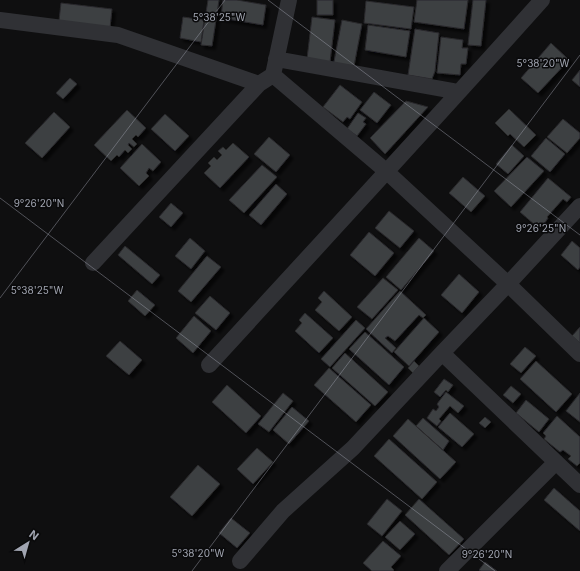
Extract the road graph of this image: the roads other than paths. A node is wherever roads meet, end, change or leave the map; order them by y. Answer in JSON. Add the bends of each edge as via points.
{"nodes":[{"id":1,"x":289,"y":0,"type":"edge"},
{"id":2,"x":542,"y":0,"type":"edge"},
{"id":3,"x":0,"y":20,"type":"edge"},
{"id":4,"x":276,"y":60,"type":"junction"},
{"id":5,"x":273,"y":76,"type":"junction"},
{"id":6,"x":259,"y":84,"type":"junction"},
{"id":7,"x":459,"y":92,"type":"junction"},
{"id":8,"x":386,"y":171,"type":"junction"},
{"id":9,"x":580,"y":206,"type":"edge"},
{"id":10,"x":93,"y":263,"type":"dead end"},
{"id":11,"x":508,"y":284,"type":"junction"},
{"id":12,"x":442,"y":353,"type":"junction"},
{"id":13,"x":580,"y":354,"type":"edge"},
{"id":14,"x":209,"y":365,"type":"dead end"},
{"id":15,"x":556,"y":462,"type":"junction"},
{"id":16,"x":580,"y":485,"type":"edge"},
{"id":17,"x":240,"y":561,"type":"dead end"},
{"id":18,"x":447,"y":571,"type":"edge"}],
"edges":[{"from":1,"to":4,"type":"street"},
{"from":2,"to":7,"type":"street"},
{"from":3,"to":6,"type":"street","via":[[118,35]]},
{"from":4,"to":5,"type":"street"},
{"from":4,"to":7,"type":"street"},
{"from":5,"to":6,"type":"street"},
{"from":5,"to":8,"type":"street"},
{"from":6,"to":10,"type":"street"},
{"from":7,"to":8,"type":"street"},
{"from":8,"to":11,"type":"street"},
{"from":8,"to":14,"type":"street"},
{"from":9,"to":11,"type":"street"},
{"from":11,"to":12,"type":"street"},
{"from":11,"to":13,"type":"street"},
{"from":12,"to":15,"type":"street"},
{"from":12,"to":17,"type":"street","via":[[353,448],[283,511]]},
{"from":15,"to":16,"type":"street"},
{"from":15,"to":18,"type":"street"}]}
